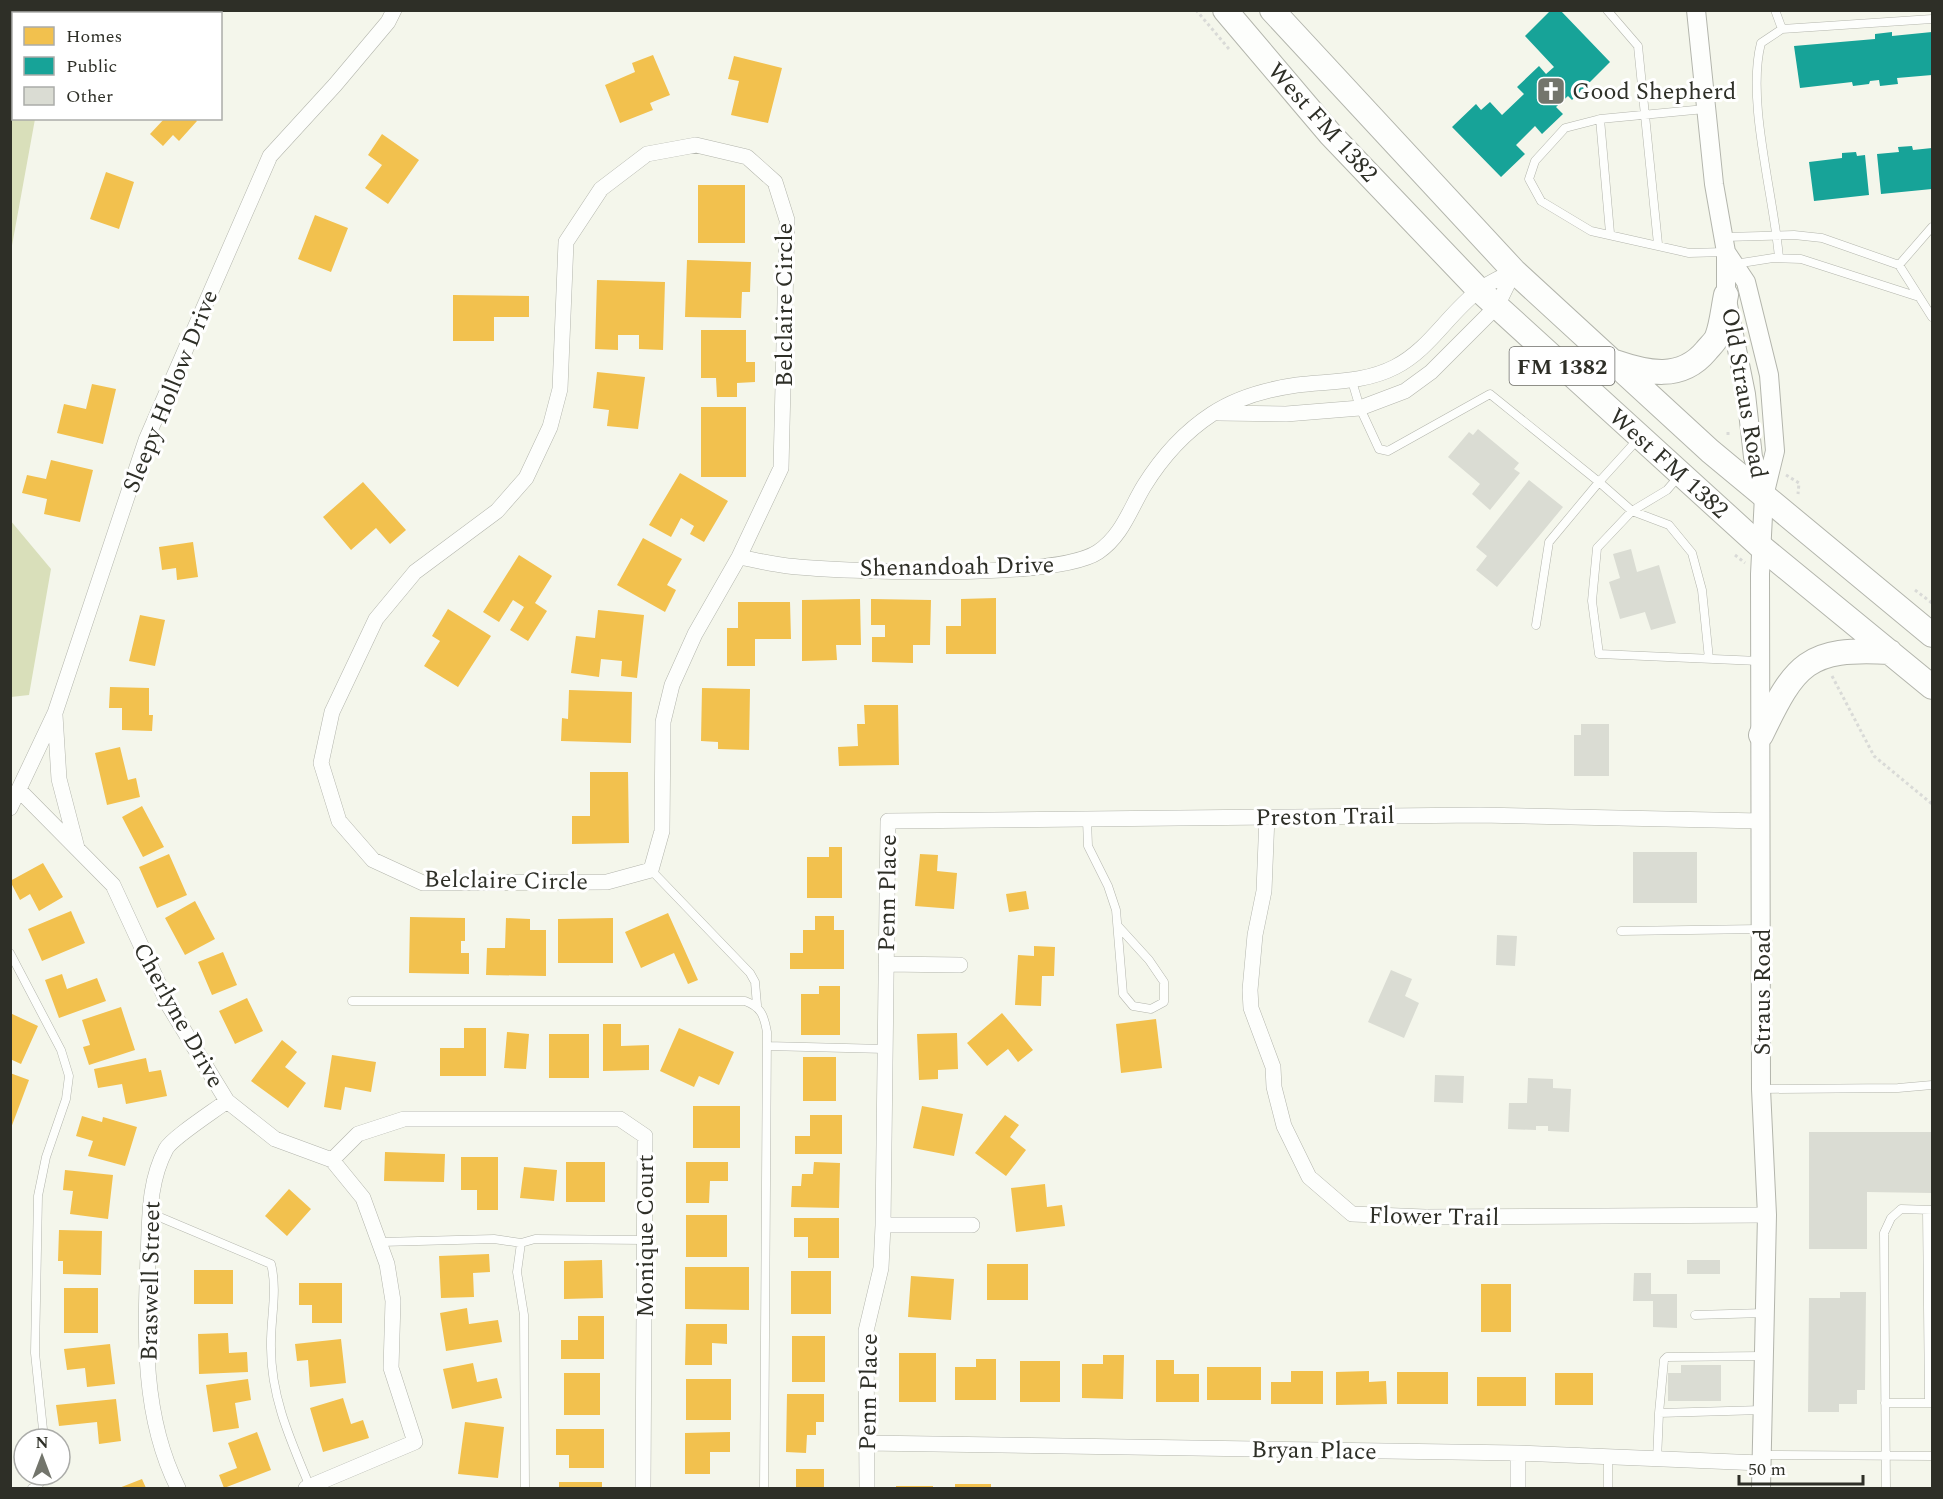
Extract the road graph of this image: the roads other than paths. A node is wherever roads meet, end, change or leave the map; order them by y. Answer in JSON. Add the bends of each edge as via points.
{"nodes":[{"id":1,"x":394,"y":10,"type":"edge"},
{"id":2,"x":1225,"y":10,"type":"edge"},
{"id":3,"x":1272,"y":10,"type":"edge"},
{"id":4,"x":1607,"y":10,"type":"edge"},
{"id":5,"x":1696,"y":10,"type":"edge"},
{"id":6,"x":1775,"y":10,"type":"edge"},
{"id":7,"x":1932,"y":19,"type":"edge"},
{"id":8,"x":1782,"y":29,"type":"junction"},
{"id":9,"x":1705,"y":109,"type":"junction"},
{"id":10,"x":1644,"y":117,"type":"junction"},
{"id":11,"x":1600,"y":119,"type":"junction"},
{"id":12,"x":1932,"y":227,"type":"edge"},
{"id":13,"x":1610,"y":233,"type":"junction"},
{"id":14,"x":1777,"y":235,"type":"junction"},
{"id":15,"x":1658,"y":244,"type":"junction"},
{"id":16,"x":1728,"y":251,"type":"junction"},
{"id":17,"x":1779,"y":258,"type":"junction"},
{"id":18,"x":1899,"y":265,"type":"junction"},
{"id":19,"x":1514,"y":271,"type":"junction"},
{"id":20,"x":1479,"y":290,"type":"junction"},
{"id":21,"x":1726,"y":296,"type":"junction"},
{"id":22,"x":1919,"y":297,"type":"junction"},
{"id":23,"x":1497,"y":306,"type":"junction"},
{"id":24,"x":1931,"y":311,"type":"edge"},
{"id":25,"x":1607,"y":359,"type":"junction"},
{"id":26,"x":1353,"y":381,"type":"junction"},
{"id":27,"x":1360,"y":408,"type":"junction"},
{"id":28,"x":1213,"y":413,"type":"junction"},
{"id":29,"x":1640,"y":437,"type":"junction"},
{"id":30,"x":1680,"y":475,"type":"junction"},
{"id":31,"x":1599,"y":482,"type":"junction"},
{"id":32,"x":1764,"y":496,"type":"junction"},
{"id":33,"x":1632,"y":511,"type":"junction"},
{"id":34,"x":1760,"y":546,"type":"junction"},
{"id":35,"x":739,"y":557,"type":"junction"},
{"id":36,"x":1536,"y":625,"type":"dead end"},
{"id":37,"x":1932,"y":635,"type":"edge"},
{"id":38,"x":1890,"y":652,"type":"junction"},
{"id":39,"x":1709,"y":659,"type":"junction"},
{"id":40,"x":1760,"y":661,"type":"junction"},
{"id":41,"x":1932,"y":687,"type":"edge"},
{"id":42,"x":55,"y":713,"type":"junction"},
{"id":43,"x":1761,"y":735,"type":"junction"},
{"id":44,"x":20,"y":791,"type":"junction"},
{"id":45,"x":10,"y":808,"type":"edge"},
{"id":46,"x":1267,"y":816,"type":"junction"},
{"id":47,"x":1087,"y":820,"type":"junction"},
{"id":48,"x":888,"y":821,"type":"joint"},
{"id":49,"x":1761,"y":821,"type":"junction"},
{"id":50,"x":77,"y":848,"type":"junction"},
{"id":51,"x":651,"y":870,"type":"junction"},
{"id":52,"x":1118,"y":926,"type":"junction"},
{"id":53,"x":1762,"y":929,"type":"junction"},
{"id":54,"x":1621,"y":931,"type":"dead end"},
{"id":55,"x":10,"y":953,"type":"edge"},
{"id":56,"x":886,"y":964,"type":"junction"},
{"id":57,"x":960,"y":965,"type":"dead end"},
{"id":58,"x":352,"y":1001,"type":"dead end"},
{"id":59,"x":757,"y":1005,"type":"junction"},
{"id":60,"x":767,"y":1046,"type":"junction"},
{"id":61,"x":886,"y":1049,"type":"junction"},
{"id":62,"x":1932,"y":1085,"type":"edge"},
{"id":63,"x":1761,"y":1089,"type":"junction"},
{"id":64,"x":227,"y":1101,"type":"junction"},
{"id":65,"x":332,"y":1160,"type":"junction"},
{"id":66,"x":1930,"y":1210,"type":"edge"},
{"id":67,"x":150,"y":1213,"type":"junction"},
{"id":68,"x":1767,"y":1215,"type":"junction"},
{"id":69,"x":883,"y":1225,"type":"junction"},
{"id":70,"x":972,"y":1225,"type":"dead end"},
{"id":71,"x":645,"y":1240,"type":"junction"},
{"id":72,"x":381,"y":1242,"type":"junction"},
{"id":73,"x":521,"y":1243,"type":"junction"},
{"id":74,"x":1764,"y":1313,"type":"junction"},
{"id":75,"x":1695,"y":1315,"type":"dead end"},
{"id":76,"x":1763,"y":1356,"type":"junction"},
{"id":77,"x":1885,"y":1403,"type":"junction"},
{"id":78,"x":1931,"y":1403,"type":"edge"},
{"id":79,"x":1762,"y":1410,"type":"junction"},
{"id":80,"x":1659,"y":1413,"type":"junction"},
{"id":81,"x":43,"y":1427,"type":"edge"},
{"id":82,"x":866,"y":1443,"type":"junction"},
{"id":83,"x":1518,"y":1453,"type":"junction"},
{"id":84,"x":1885,"y":1456,"type":"junction"},
{"id":85,"x":1932,"y":1456,"type":"edge"},
{"id":86,"x":1608,"y":1458,"type":"junction"},
{"id":87,"x":1761,"y":1459,"type":"junction"},
{"id":88,"x":1657,"y":1460,"type":"junction"},
{"id":89,"x":308,"y":1487,"type":"edge"},
{"id":90,"x":178,"y":1488,"type":"edge"},
{"id":91,"x":525,"y":1488,"type":"edge"},
{"id":92,"x":644,"y":1488,"type":"edge"},
{"id":93,"x":764,"y":1488,"type":"edge"},
{"id":94,"x":867,"y":1488,"type":"edge"},
{"id":95,"x":1518,"y":1488,"type":"edge"},
{"id":96,"x":1608,"y":1488,"type":"edge"},
{"id":97,"x":1761,"y":1488,"type":"edge"},
{"id":98,"x":1886,"y":1488,"type":"edge"}],
"edges":[{"from":1,"to":42,"type":"street","name":"Sleepy Hollow Drive","via":[[335,85],[270,156],[146,440]]},
{"from":2,"to":20,"type":"main road","name":"West FM 1382","number":"FM 1382","via":[[1331,135]]},
{"from":3,"to":19,"type":"main road","name":"West FM 1382","number":"FM 1382"},
{"from":4,"to":10,"type":"lane","via":[[1638,46]]},
{"from":5,"to":9,"type":"street","name":"Old Straus Road"},
{"from":6,"to":8,"type":"lane"},
{"from":7,"to":8,"type":"lane"},
{"from":8,"to":14,"type":"lane","via":[[1761,43],[1756,61],[1757,96]]},
{"from":9,"to":10,"type":"lane"},
{"from":9,"to":16,"type":"street","name":"Old Straus Road"},
{"from":10,"to":11,"type":"lane"},
{"from":10,"to":15,"type":"lane"},
{"from":11,"to":13,"type":"lane"},
{"from":11,"to":13,"type":"lane","via":[[1565,128],[1535,161],[1529,179],[1541,201],[1591,231]]},
{"from":12,"to":18,"type":"lane"},
{"from":13,"to":15,"type":"lane"},
{"from":14,"to":16,"type":"lane"},
{"from":14,"to":17,"type":"lane"},
{"from":14,"to":18,"type":"lane","via":[[1822,238]]},
{"from":15,"to":16,"type":"lane","via":[[1689,253]]},
{"from":16,"to":17,"type":"lane"},
{"from":16,"to":21,"type":"street","name":"Old Straus Road"},
{"from":16,"to":32,"type":"street","name":"Old Straus Road","via":[[1746,282],[1769,375],[1775,451]]},
{"from":17,"to":22,"type":"lane","via":[[1824,264]]},
{"from":18,"to":22,"type":"lane"},
{"from":19,"to":20,"type":"street","name":"Shenandoah Drive"},
{"from":19,"to":23,"type":"street"},
{"from":19,"to":25,"type":"main road","name":"West FM 1382","number":"FM 1382"},
{"from":20,"to":23,"type":"main road","name":"West FM 1382","number":"FM 1382"},
{"from":20,"to":26,"type":"street","name":"Shenandoah Drive","via":[[1421,349],[1396,367]]},
{"from":21,"to":25,"type":"main road","via":[[1717,338],[1700,358],[1683,369],[1664,374]]},
{"from":21,"to":32,"type":"street","name":"Old Straus Road","via":[[1746,393],[1753,457]]},
{"from":22,"to":24,"type":"lane"},
{"from":23,"to":27,"type":"street","via":[[1431,372],[1405,391]]},
{"from":23,"to":29,"type":"main road","name":"West FM 1382","number":"FM 1382"},
{"from":25,"to":32,"type":"main road","name":"West FM 1382","number":"FM 1382"},
{"from":26,"to":27,"type":"lane"},
{"from":26,"to":28,"type":"street","name":"Shenandoah Drive","via":[[1274,389]]},
{"from":27,"to":28,"type":"street","via":[[1286,414]]},
{"from":27,"to":31,"type":"lane","via":[[1379,449],[1388,451],[1490,394]]},
{"from":28,"to":35,"type":"street","name":"Shenandoah Drive","via":[[1162,458],[1118,534],[1098,552],[1079,561],[1034,568],[916,571],[788,566]]},
{"from":29,"to":30,"type":"main road","name":"West FM 1382","number":"FM 1382"},
{"from":29,"to":31,"type":"lane"},
{"from":30,"to":33,"type":"lane","via":[[1667,490]]},
{"from":30,"to":34,"type":"main road","name":"West FM 1382","number":"FM 1382"},
{"from":31,"to":33,"type":"lane"},
{"from":31,"to":36,"type":"lane","via":[[1549,542]]},
{"from":32,"to":34,"type":"street","name":"Straus Road"},
{"from":32,"to":37,"type":"main road","name":"West FM 1382","number":"FM 1382"},
{"from":33,"to":39,"type":"lane","via":[[1669,525],[1692,553],[1702,590]]},
{"from":33,"to":39,"type":"lane","via":[[1597,548],[1592,601],[1599,654]]},
{"from":34,"to":38,"type":"main road","name":"West FM 1382","number":"FM 1382"},
{"from":34,"to":40,"type":"street","name":"Straus Road"},
{"from":35,"to":51,"type":"street","name":"Belclaire Circle","via":[[695,634],[672,685],[663,722],[662,831]]},
{"from":35,"to":51,"type":"street","name":"Belclaire Circle","via":[[781,468],[787,220],[775,182],[747,157],[696,145],[647,154],[602,189],[566,242],[560,388],[550,427],[526,478],[497,511],[415,572],[376,619],[332,712],[321,763],[339,821],[373,860],[423,883],[607,882]]},
{"from":38,"to":41,"type":"main road","name":"West FM 1382","number":"FM 1382"},
{"from":38,"to":43,"type":"main road","via":[[1848,651],[1815,661],[1784,688]]},
{"from":39,"to":40,"type":"lane"},
{"from":40,"to":43,"type":"street","name":"Straus Road"},
{"from":42,"to":44,"type":"street","name":"Sleepy Hollow Drive"},
{"from":42,"to":50,"type":"street","name":"Cherlyne Drive","via":[[59,779]]},
{"from":43,"to":49,"type":"street","name":"Straus Road"},
{"from":44,"to":45,"type":"street","name":"Sleepy Hollow Drive"},
{"from":44,"to":50,"type":"street","name":"Cherlyne Drive"},
{"from":46,"to":47,"type":"street","name":"Preston Trail"},
{"from":46,"to":49,"type":"street","name":"Preston Trail","via":[[1480,815]]},
{"from":46,"to":68,"type":"street","name":"Flower Trail","via":[[1264,891],[1255,935],[1251,1008],[1273,1067],[1274,1088],[1289,1136],[1309,1177],[1353,1214]]},
{"from":47,"to":48,"type":"street","name":"Preston Trail"},
{"from":47,"to":52,"type":"lane","via":[[1088,846],[1108,886]]},
{"from":48,"to":56,"type":"street","name":"Penn Place"},
{"from":49,"to":53,"type":"street","name":"Straus Road"},
{"from":50,"to":64,"type":"street","name":"Cherlyne Drive","via":[[113,885],[168,1006]]},
{"from":51,"to":59,"type":"lane","via":[[750,973]]},
{"from":52,"to":52,"type":"lane","via":[[1123,994],[1133,1006],[1151,1009],[1164,1002],[1164,982]]},
{"from":53,"to":54,"type":"lane"},
{"from":53,"to":63,"type":"street","name":"Straus Road"},
{"from":55,"to":81,"type":"lane","via":[[61,1050],[69,1076],[38,1196],[35,1353]]},
{"from":56,"to":57,"type":"street","name":"Penn Place"},
{"from":56,"to":61,"type":"street","name":"Penn Place"},
{"from":58,"to":59,"type":"lane","via":[[745,1000]]},
{"from":59,"to":60,"type":"lane","via":[[765,1017]]},
{"from":60,"to":61,"type":"lane"},
{"from":60,"to":93,"type":"lane"},
{"from":61,"to":69,"type":"street","name":"Penn Place"},
{"from":62,"to":63,"type":"lane"},
{"from":63,"to":68,"type":"street","name":"Straus Road"},
{"from":64,"to":65,"type":"street","name":"Cherlyne Drive","via":[[275,1139]]},
{"from":64,"to":67,"type":"street","name":"Braswell Street","via":[[167,1147],[151,1184]]},
{"from":65,"to":71,"type":"street","name":"Monique Court","via":[[358,1134],[404,1119],[620,1119],[645,1136]]},
{"from":65,"to":72,"type":"street","via":[[363,1198]]},
{"from":66,"to":77,"type":"lane","via":[[1901,1209],[1884,1233]]},
{"from":66,"to":78,"type":"lane"},
{"from":67,"to":89,"type":"lane","via":[[271,1264],[272,1380]]},
{"from":67,"to":90,"type":"street","name":"Braswell Street","via":[[146,1347],[152,1409],[163,1458]]},
{"from":68,"to":74,"type":"street","name":"Straus Road"},
{"from":69,"to":70,"type":"street"},
{"from":69,"to":82,"type":"street","name":"Penn Place","via":[[881,1268],[866,1331]]},
{"from":71,"to":73,"type":"lane","via":[[535,1239]]},
{"from":71,"to":92,"type":"street","name":"Monique Court"},
{"from":72,"to":73,"type":"lane","via":[[494,1239]]},
{"from":72,"to":89,"type":"street","via":[[393,1301],[391,1368],[415,1442]]},
{"from":73,"to":91,"type":"lane","via":[[517,1272],[524,1315]]},
{"from":74,"to":75,"type":"lane"},
{"from":74,"to":76,"type":"street","name":"Straus Road"},
{"from":76,"to":79,"type":"street","name":"Straus Road"},
{"from":76,"to":80,"type":"lane","via":[[1667,1357]]},
{"from":77,"to":78,"type":"lane"},
{"from":77,"to":84,"type":"lane"},
{"from":79,"to":80,"type":"lane"},
{"from":79,"to":87,"type":"street","name":"Straus Road"},
{"from":80,"to":88,"type":"lane"},
{"from":82,"to":83,"type":"street","name":"Bryan Place"},
{"from":82,"to":94,"type":"street","name":"Penn Place"},
{"from":83,"to":86,"type":"street","name":"Bryan Place"},
{"from":83,"to":95,"type":"street"},
{"from":84,"to":85,"type":"lane"},
{"from":84,"to":87,"type":"lane"},
{"from":84,"to":98,"type":"lane"},
{"from":86,"to":88,"type":"street","name":"Bryan Place"},
{"from":86,"to":96,"type":"lane"},
{"from":87,"to":88,"type":"street","name":"Bryan Place"},
{"from":87,"to":97,"type":"street","name":"Straus Road"}]}
